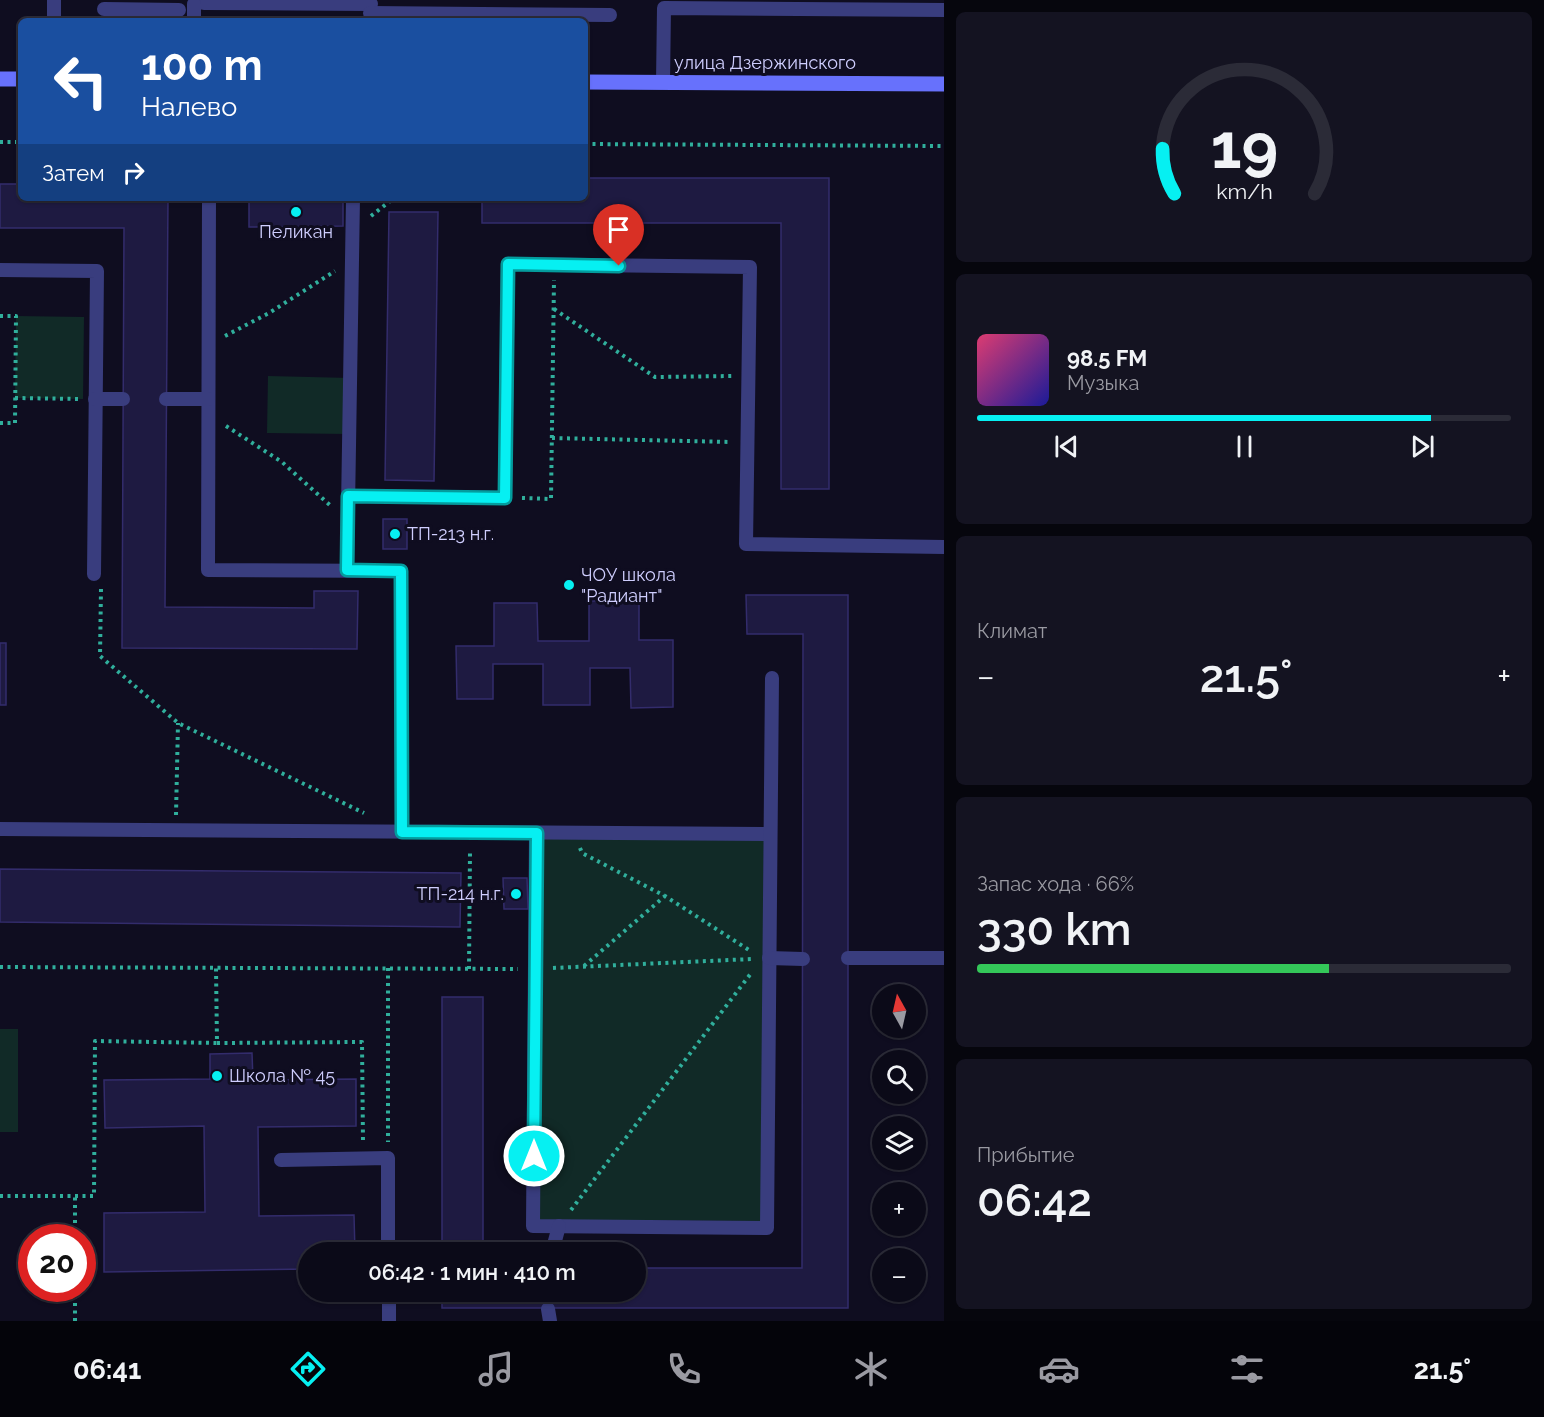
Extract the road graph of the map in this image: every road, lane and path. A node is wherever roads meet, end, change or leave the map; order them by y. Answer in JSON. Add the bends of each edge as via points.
{"nodes":[{"id":1,"x":54,"y":0,"type":"edge"},
{"id":2,"x":179,"y":9,"type":"dead end"},
{"id":3,"x":371,"y":9,"type":"edge"},
{"id":4,"x":104,"y":10,"type":"edge"},
{"id":5,"x":944,"y":10,"type":"edge"},
{"id":6,"x":610,"y":15,"type":"dead end"},
{"id":7,"x":54,"y":18,"type":"edge"},
{"id":8,"x":195,"y":18,"type":"edge"},
{"id":9,"x":0,"y":78,"type":"edge"},
{"id":10,"x":18,"y":79,"type":"edge"},
{"id":11,"x":588,"y":82,"type":"edge"},
{"id":12,"x":663,"y":82,"type":"junction"},
{"id":13,"x":944,"y":84,"type":"edge"},
{"id":14,"x":0,"y":142,"type":"edge"},
{"id":15,"x":18,"y":142,"type":"edge"},
{"id":16,"x":588,"y":144,"type":"edge"},
{"id":17,"x":944,"y":146,"type":"edge"},
{"id":18,"x":209,"y":201,"type":"edge"},
{"id":19,"x":353,"y":201,"type":"edge"},
{"id":20,"x":390,"y":201,"type":"edge"},
{"id":21,"x":353,"y":229,"type":"junction"},
{"id":22,"x":352,"y":260,"type":"junction"},
{"id":23,"x":554,"y":265,"type":"junction"},
{"id":24,"x":0,"y":270,"type":"edge"},
{"id":25,"x":554,"y":309,"type":"junction"},
{"id":26,"x":0,"y":316,"type":"edge"},
{"id":27,"x":208,"y":345,"type":"junction"},
{"id":28,"x":748,"y":376,"type":"junction"},
{"id":29,"x":15,"y":398,"type":"junction"},
{"id":30,"x":89,"y":399,"type":"junction"},
{"id":31,"x":123,"y":399,"type":"dead end"},
{"id":32,"x":166,"y":399,"type":"dead end"},
{"id":33,"x":208,"y":406,"type":"junction"},
{"id":34,"x":0,"y":423,"type":"edge"},
{"id":35,"x":552,"y":438,"type":"junction"},
{"id":36,"x":747,"y":443,"type":"junction"},
{"id":37,"x":348,"y":496,"type":"junction"},
{"id":38,"x":505,"y":498,"type":"junction"},
{"id":39,"x":348,"y":521,"type":"junction"},
{"id":40,"x":944,"y":547,"type":"edge"},
{"id":41,"x":347,"y":570,"type":"junction"},
{"id":42,"x":93,"y":574,"type":"dead end"},
{"id":43,"x":101,"y":587,"type":"dead end"},
{"id":44,"x":772,"y":678,"type":"dead end"},
{"id":45,"x":178,"y":723,"type":"junction"},
{"id":46,"x":370,"y":816,"type":"dead end"},
{"id":47,"x":0,"y":829,"type":"edge"},
{"id":48,"x":176,"y":830,"type":"junction"},
{"id":49,"x":402,"y":832,"type":"junction"},
{"id":50,"x":537,"y":833,"type":"junction"},
{"id":51,"x":575,"y":833,"type":"junction"},
{"id":52,"x":770,"y":834,"type":"junction"},
{"id":53,"x":470,"y":852,"type":"dead end"},
{"id":54,"x":665,"y":896,"type":"junction"},
{"id":55,"x":766,"y":958,"type":"junction"},
{"id":56,"x":848,"y":958,"type":"dead end"},
{"id":57,"x":944,"y":958,"type":"edge"},
{"id":58,"x":803,"y":959,"type":"dead end"},
{"id":59,"x":583,"y":966,"type":"junction"},
{"id":60,"x":0,"y":967,"type":"edge"},
{"id":61,"x":216,"y":968,"type":"junction"},
{"id":62,"x":388,"y":968,"type":"junction"},
{"id":63,"x":469,"y":969,"type":"junction"},
{"id":64,"x":536,"y":969,"type":"junction"},
{"id":65,"x":217,"y":1043,"type":"junction"},
{"id":66,"x":363,"y":1158,"type":"junction"},
{"id":67,"x":388,"y":1158,"type":"junction"},
{"id":68,"x":281,"y":1160,"type":"dead end"},
{"id":69,"x":0,"y":1196,"type":"edge"},
{"id":70,"x":75,"y":1196,"type":"junction"},
{"id":71,"x":75,"y":1224,"type":"edge"},
{"id":72,"x":559,"y":1226,"type":"junction"},
{"id":73,"x":388,"y":1242,"type":"edge"},
{"id":74,"x":555,"y":1242,"type":"edge"},
{"id":75,"x":75,"y":1302,"type":"edge"},
{"id":76,"x":388,"y":1302,"type":"edge"},
{"id":77,"x":75,"y":1321,"type":"edge"},
{"id":78,"x":389,"y":1321,"type":"edge"}],
"edges":[{"from":1,"to":7,"type":"lane"},
{"from":2,"to":4,"type":"lane"},
{"from":3,"to":6,"type":"lane"},
{"from":3,"to":8,"type":"lane","via":[[199,4]]},
{"from":5,"to":12,"type":"lane","via":[[664,8]]},
{"from":9,"to":10,"type":"main road"},
{"from":11,"to":12,"type":"main road","name":"улица Дзержинского"},
{"from":12,"to":13,"type":"main road","name":"улица Дзержинского"},
{"from":14,"to":15,"type":"path"},
{"from":16,"to":17,"type":"path"},
{"from":18,"to":27,"type":"lane"},
{"from":19,"to":21,"type":"lane"},
{"from":20,"to":21,"type":"path"},
{"from":21,"to":22,"type":"lane"},
{"from":22,"to":27,"type":"path","via":[[269,313]]},
{"from":22,"to":37,"type":"lane"},
{"from":23,"to":25,"type":"path"},
{"from":23,"to":28,"type":"lane","via":[[750,267]]},
{"from":23,"to":38,"type":"lane","via":[[508,264]]},
{"from":24,"to":30,"type":"lane","via":[[97,271]]},
{"from":25,"to":28,"type":"path","via":[[655,377]]},
{"from":25,"to":35,"type":"path"},
{"from":26,"to":29,"type":"path","via":[[16,316]]},
{"from":27,"to":33,"type":"lane"},
{"from":28,"to":36,"type":"lane"},
{"from":29,"to":30,"type":"path"},
{"from":29,"to":34,"type":"path","via":[[15,423]]},
{"from":30,"to":31,"type":"lane"},
{"from":30,"to":42,"type":"lane"},
{"from":32,"to":33,"type":"lane"},
{"from":33,"to":39,"type":"path","via":[[282,462]]},
{"from":33,"to":41,"type":"lane","via":[[207,570]]},
{"from":35,"to":36,"type":"path"},
{"from":35,"to":38,"type":"path","via":[[551,499]]},
{"from":36,"to":40,"type":"lane","via":[[746,544]]},
{"from":37,"to":38,"type":"lane"},
{"from":37,"to":39,"type":"lane"},
{"from":39,"to":41,"type":"lane"},
{"from":41,"to":49,"type":"lane","via":[[401,571]]},
{"from":43,"to":45,"type":"path","via":[[100,656]]},
{"from":44,"to":52,"type":"lane"},
{"from":45,"to":46,"type":"path"},
{"from":45,"to":48,"type":"path"},
{"from":47,"to":48,"type":"lane"},
{"from":48,"to":49,"type":"lane"},
{"from":49,"to":50,"type":"lane"},
{"from":50,"to":51,"type":"lane"},
{"from":50,"to":64,"type":"lane"},
{"from":51,"to":52,"type":"lane"},
{"from":51,"to":54,"type":"path","via":[[582,853]]},
{"from":52,"to":55,"type":"lane"},
{"from":53,"to":63,"type":"path"},
{"from":54,"to":55,"type":"path"},
{"from":54,"to":59,"type":"path"},
{"from":55,"to":58,"type":"lane"},
{"from":55,"to":59,"type":"path"},
{"from":55,"to":72,"type":"path"},
{"from":55,"to":72,"type":"lane","via":[[767,1228]]},
{"from":56,"to":57,"type":"lane"},
{"from":59,"to":64,"type":"path"},
{"from":60,"to":61,"type":"path"},
{"from":61,"to":62,"type":"path"},
{"from":61,"to":65,"type":"path"},
{"from":62,"to":63,"type":"path"},
{"from":62,"to":67,"type":"path"},
{"from":63,"to":64,"type":"path"},
{"from":64,"to":72,"type":"lane","via":[[533,1226]]},
{"from":65,"to":66,"type":"path","via":[[362,1042]]},
{"from":65,"to":70,"type":"path","via":[[95,1041],[94,1196]]},
{"from":66,"to":67,"type":"lane"},
{"from":66,"to":68,"type":"lane"},
{"from":67,"to":73,"type":"lane"},
{"from":69,"to":70,"type":"path"},
{"from":70,"to":71,"type":"path"},
{"from":72,"to":74,"type":"lane"},
{"from":75,"to":77,"type":"path"},
{"from":76,"to":78,"type":"lane"}]}
